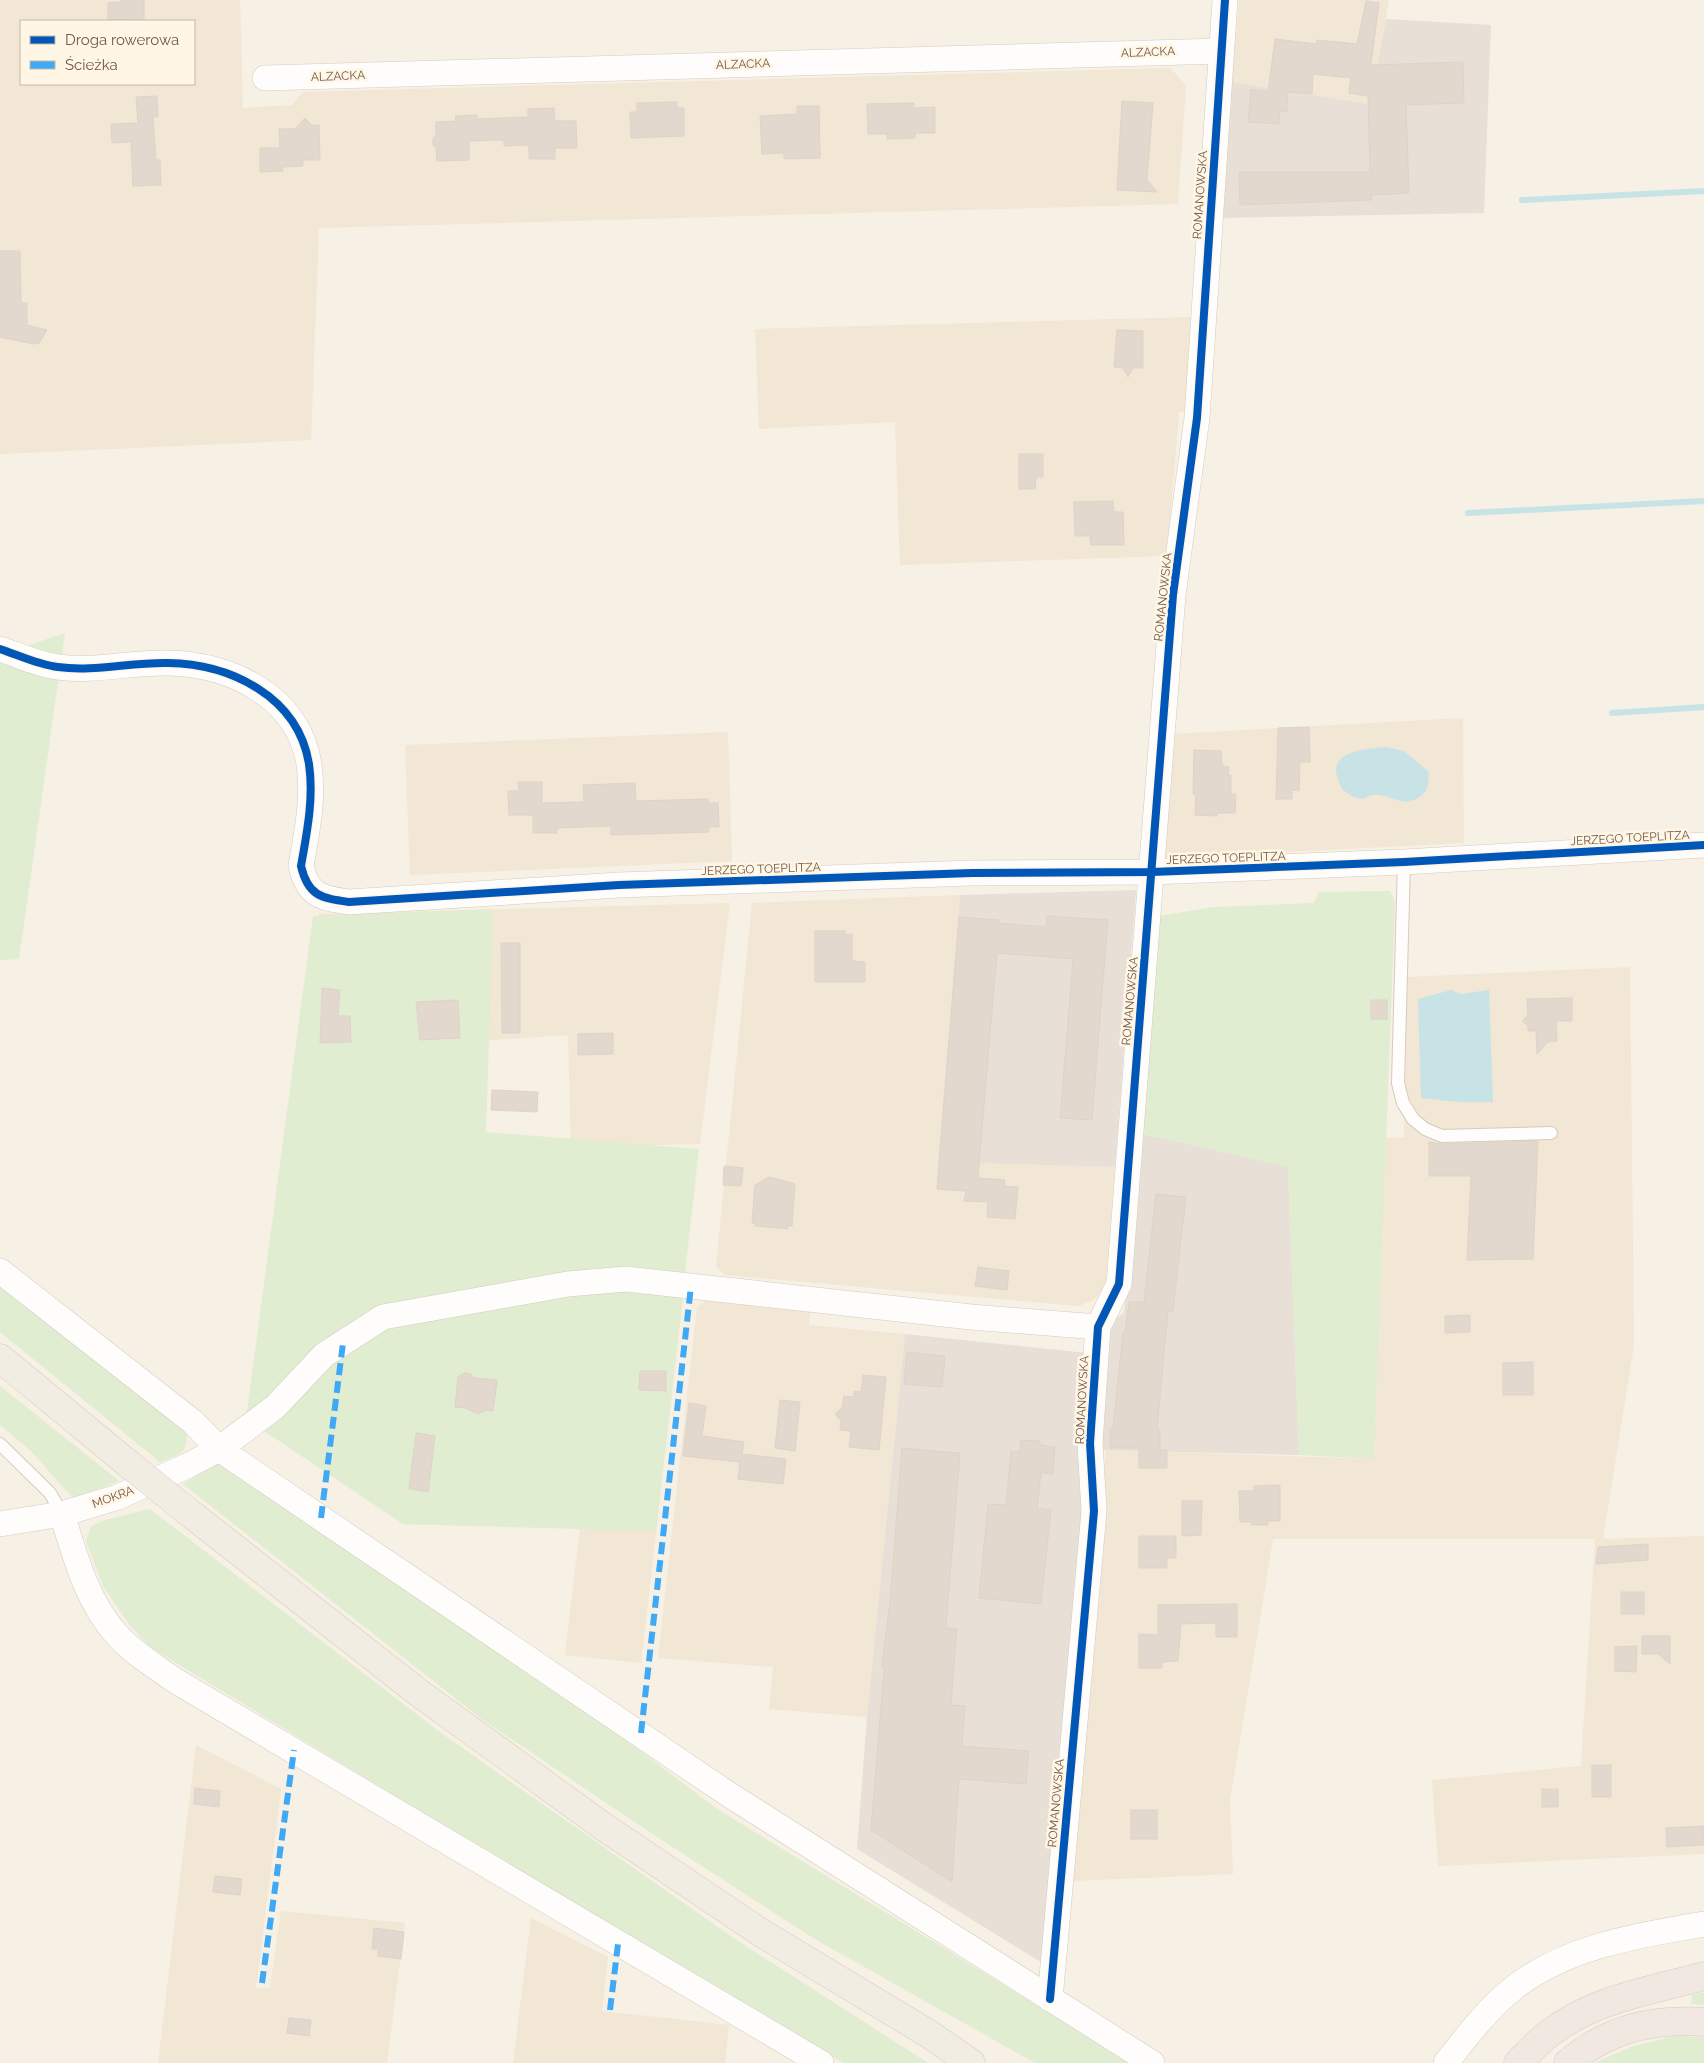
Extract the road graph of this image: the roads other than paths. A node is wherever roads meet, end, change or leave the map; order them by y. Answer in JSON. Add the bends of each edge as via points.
{"nodes":[{"id":1,"x":1225,"y":0,"type":"edge"},
{"id":2,"x":1221,"y":51,"type":"junction"},
{"id":3,"x":265,"y":78,"type":"dead end"},
{"id":4,"x":0,"y":649,"type":"edge"},
{"id":5,"x":1704,"y":846,"type":"edge"},
{"id":6,"x":1404,"y":862,"type":"junction"},
{"id":7,"x":1152,"y":872,"type":"junction"},
{"id":8,"x":1551,"y":1133,"type":"dead end"},
{"id":9,"x":0,"y":1271,"type":"edge"},
{"id":10,"x":1098,"y":1327,"type":"junction"},
{"id":11,"x":0,"y":1358,"type":"edge"},
{"id":12,"x":0,"y":1444,"type":"edge"},
{"id":13,"x":219,"y":1449,"type":"junction"},
{"id":14,"x":62,"y":1514,"type":"junction"},
{"id":15,"x":0,"y":1524,"type":"edge"},
{"id":16,"x":1704,"y":1924,"type":"edge"},
{"id":17,"x":1704,"y":1976,"type":"edge"},
{"id":18,"x":1050,"y":1999,"type":"junction"},
{"id":19,"x":1704,"y":2022,"type":"edge"},
{"id":20,"x":929,"y":2034,"type":"junction"},
{"id":21,"x":821,"y":2063,"type":"edge"},
{"id":22,"x":971,"y":2063,"type":"edge"},
{"id":23,"x":991,"y":2063,"type":"edge"},
{"id":24,"x":1152,"y":2063,"type":"edge"},
{"id":25,"x":1446,"y":2063,"type":"edge"},
{"id":26,"x":1518,"y":2063,"type":"edge"},
{"id":27,"x":1568,"y":2063,"type":"edge"}],
"edges":[{"from":1,"to":2,"type":"street","name":"ROMANOWSKA"},
{"from":2,"to":3,"type":"street","name":"ALZACKA"},
{"from":2,"to":7,"type":"street","name":"ROMANOWSKA","via":[[1197,418],[1173,595]]},
{"from":4,"to":7,"type":"street","name":"JERZEGO TOEPLITZA","via":[[57,667],[190,664],[233,674],[262,690],[292,720],[303,744],[309,763],[311,792],[301,866],[312,890],[322,898],[332,900],[361,902],[619,885],[781,879]]},
{"from":5,"to":6,"type":"street","name":"JERZEGO TOEPLITZA"},
{"from":6,"to":7,"type":"street","name":"JERZEGO TOEPLITZA"},
{"from":6,"to":8,"type":"lane","via":[[1398,1083],[1403,1103],[1413,1119],[1425,1129],[1442,1136]]},
{"from":7,"to":10,"type":"street","name":"ROMANOWSKA","via":[[1119,1284]]},
{"from":9,"to":13,"type":"street","via":[[193,1422]]},
{"from":10,"to":13,"type":"street","name":"MOKRA","via":[[970,1317],[626,1279],[568,1284],[383,1317],[324,1355],[275,1407]]},
{"from":10,"to":18,"type":"street","name":"ROMANOWSKA","via":[[1090,1443],[1094,1511]]},
{"from":11,"to":20,"type":"main road","bridge":true,"via":[[191,1514],[419,1693],[604,1827],[763,1934]]},
{"from":12,"to":14,"type":"lane","via":[[50,1493]]},
{"from":13,"to":14,"type":"street","name":"MOKRA","via":[[162,1478]]},
{"from":13,"to":18,"type":"street","via":[[725,1792]]},
{"from":14,"to":15,"type":"street","name":"MOKRA"},
{"from":14,"to":21,"type":"street","via":[[102,1616],[118,1636],[174,1680]]},
{"from":16,"to":25,"type":"street","via":[[1598,1947],[1551,1964],[1514,1988],[1482,2019]]},
{"from":17,"to":26,"type":"highway","via":[[1598,2005],[1546,2036]]},
{"from":18,"to":24,"type":"street"},
{"from":19,"to":27,"type":"highway","via":[[1651,2022],[1598,2042]]},
{"from":20,"to":22,"type":"main road"},
{"from":20,"to":23,"type":"main road"}]}
